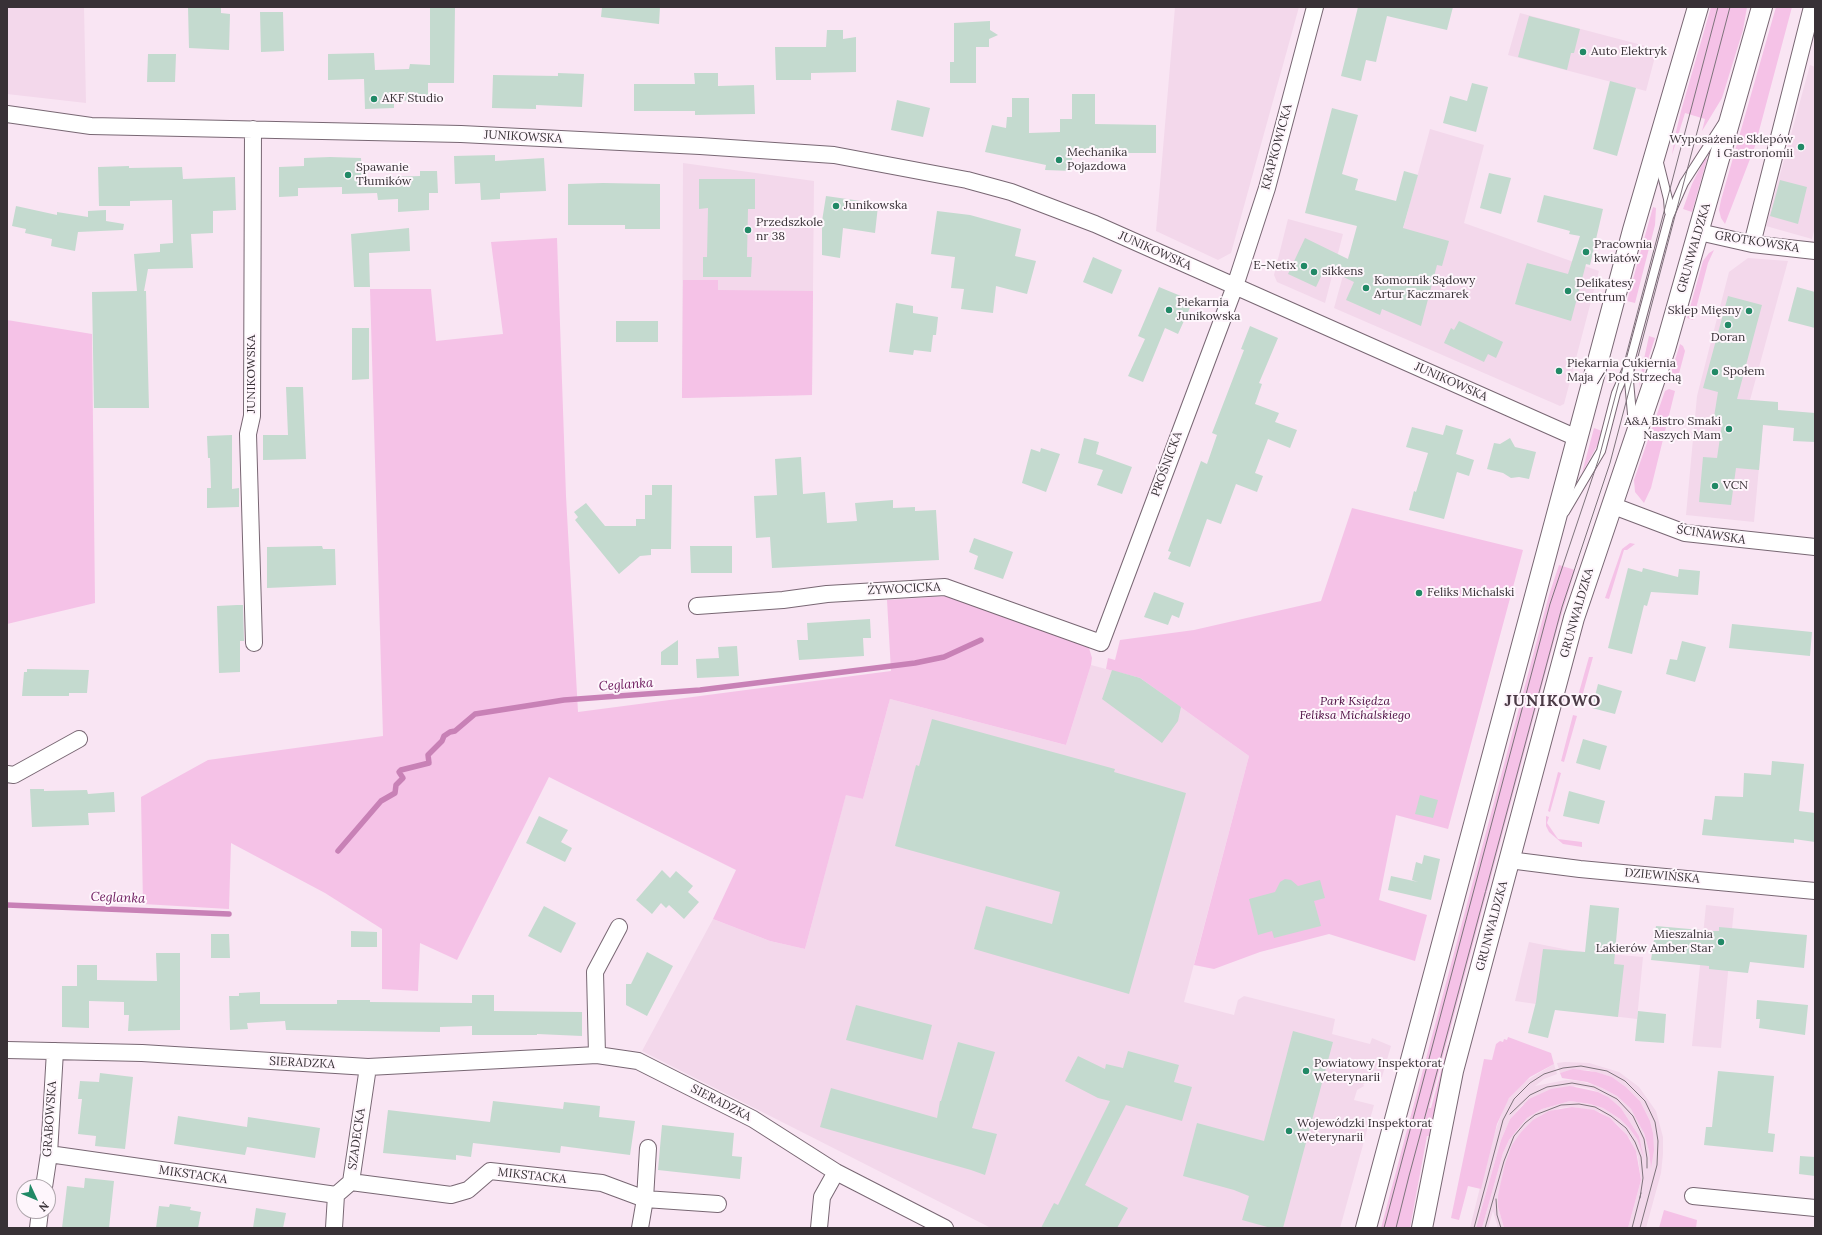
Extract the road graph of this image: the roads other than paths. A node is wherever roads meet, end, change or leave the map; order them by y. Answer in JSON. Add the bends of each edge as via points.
{"nodes":[{"id":1,"x":1315,"y":7,"type":"edge"},
{"id":2,"x":1698,"y":7,"type":"edge"},
{"id":3,"x":1762,"y":7,"type":"edge"},
{"id":4,"x":1812,"y":7,"type":"edge"},
{"id":5,"x":1740,"y":91,"type":"junction"},
{"id":6,"x":7,"y":114,"type":"edge"},
{"id":7,"x":1662,"y":128,"type":"junction"},
{"id":8,"x":253,"y":129,"type":"junction"},
{"id":9,"x":1669,"y":217,"type":"junction"},
{"id":10,"x":1699,"y":232,"type":"junction"},
{"id":11,"x":1752,"y":244,"type":"junction"},
{"id":12,"x":1815,"y":251,"type":"edge"},
{"id":13,"x":1235,"y":286,"type":"junction"},
{"id":14,"x":1630,"y":362,"type":"junction"},
{"id":15,"x":1577,"y":438,"type":"junction"},
{"id":16,"x":1630,"y":455,"type":"junction"},
{"id":17,"x":1611,"y":505,"type":"junction"},
{"id":18,"x":1550,"y":543,"type":"junction"},
{"id":19,"x":1815,"y":547,"type":"edge"},
{"id":20,"x":697,"y":606,"type":"dead end"},
{"id":21,"x":254,"y":643,"type":"dead end"},
{"id":22,"x":1101,"y":643,"type":"joint"},
{"id":23,"x":79,"y":739,"type":"dead end"},
{"id":24,"x":7,"y":774,"type":"edge"},
{"id":25,"x":1509,"y":860,"type":"junction"},
{"id":26,"x":1815,"y":891,"type":"edge"},
{"id":27,"x":619,"y":927,"type":"dead end"},
{"id":28,"x":7,"y":1050,"type":"edge"},
{"id":29,"x":55,"y":1051,"type":"junction"},
{"id":30,"x":597,"y":1055,"type":"junction"},
{"id":31,"x":368,"y":1067,"type":"junction"},
{"id":32,"x":648,"y":1148,"type":"dead end"},
{"id":33,"x":49,"y":1154,"type":"junction"},
{"id":34,"x":836,"y":1172,"type":"junction"},
{"id":35,"x":45,"y":1179,"type":"edge"},
{"id":36,"x":351,"y":1182,"type":"junction"},
{"id":37,"x":336,"y":1195,"type":"junction"},
{"id":38,"x":1693,"y":1196,"type":"dead end"},
{"id":39,"x":645,"y":1199,"type":"junction"},
{"id":40,"x":718,"y":1204,"type":"dead end"},
{"id":41,"x":1815,"y":1208,"type":"edge"},
{"id":42,"x":334,"y":1228,"type":"edge"},
{"id":43,"x":640,"y":1228,"type":"edge"},
{"id":44,"x":819,"y":1228,"type":"edge"},
{"id":45,"x":945,"y":1228,"type":"edge"},
{"id":46,"x":1366,"y":1228,"type":"edge"},
{"id":47,"x":1422,"y":1228,"type":"edge"}],
"edges":[{"from":1,"to":13,"type":"street","name":"KRAPKOWICKA","via":[[1267,188]]},
{"from":2,"to":7,"type":"street"},
{"from":3,"to":5,"type":"street","name":"GRUNWALDZKA"},
{"from":4,"to":11,"type":"street"},
{"from":5,"to":9,"type":"lane","via":[[1684,183]]},
{"from":5,"to":10,"type":"street","name":"GRUNWALDZKA"},
{"from":6,"to":8,"type":"street","name":"JUNIKOWSKA","via":[[91,126]]},
{"from":7,"to":9,"type":"lane","via":[[1659,167],[1668,199]]},
{"from":7,"to":15,"type":"street"},
{"from":8,"to":13,"type":"street","name":"JUNIKOWSKA","via":[[461,134],[700,146],[854,158],[967,180],[1011,192],[1095,224]]},
{"from":8,"to":21,"type":"street","name":"JUNIKOWSKA","via":[[252,416],[248,434]]},
{"from":9,"to":14,"type":"lane"},
{"from":10,"to":11,"type":"street","name":"GROTKOWSKA"},
{"from":10,"to":16,"type":"street","name":"GRUNWALDZKA","via":[[1665,349]]},
{"from":11,"to":12,"type":"street","name":"GROTKOWSKA"},
{"from":13,"to":15,"type":"street","name":"JUNIKOWSKA"},
{"from":13,"to":22,"type":"street","name":"PROŚNICKA"},
{"from":14,"to":16,"type":"lane","via":[[1633,426]]},
{"from":14,"to":18,"type":"lane","via":[[1616,392],[1599,455]]},
{"from":15,"to":18,"type":"street"},
{"from":16,"to":17,"type":"street","name":"GRUNWALDZKA"},
{"from":17,"to":19,"type":"street","name":"ŚCINAWSKA","via":[[1685,533]]},
{"from":17,"to":25,"type":"street","name":"GRUNWALDZKA","via":[[1574,618]]},
{"from":18,"to":46,"type":"street"},
{"from":20,"to":22,"type":"street","name":"ŻYWOCICKA","via":[[827,594],[945,587]]},
{"from":23,"to":24,"type":"street","via":[[14,775]]},
{"from":25,"to":26,"type":"street","name":"DZIEWIŃSKA"},
{"from":25,"to":47,"type":"street","name":"GRUNWALDZKA","via":[[1453,1071]]},
{"from":27,"to":30,"type":"street","via":[[595,972]]},
{"from":28,"to":29,"type":"street","name":"SIERADZKA"},
{"from":29,"to":31,"type":"street","name":"SIERADZKA","via":[[142,1053]]},
{"from":29,"to":33,"type":"street","name":"GRABOWSKA"},
{"from":30,"to":31,"type":"street","name":"SIERADZKA"},
{"from":30,"to":34,"type":"street","name":"SIERADZKA","via":[[638,1061],[753,1119]]},
{"from":31,"to":36,"type":"street","name":"SZADECKA"},
{"from":32,"to":39,"type":"street"},
{"from":33,"to":35,"type":"street","name":"GRABOWSKA"},
{"from":33,"to":37,"type":"street","name":"MIKSTACKA"},
{"from":34,"to":44,"type":"street","via":[[822,1197]]},
{"from":34,"to":45,"type":"street","name":"SIERADZKA"},
{"from":36,"to":37,"type":"street","name":"SZADECKA"},
{"from":36,"to":39,"type":"street","name":"MIKSTACKA","via":[[451,1195],[468,1190],[490,1171],[602,1183]]},
{"from":37,"to":42,"type":"street"},
{"from":38,"to":41,"type":"street"},
{"from":39,"to":40,"type":"street","name":"MIKSTACKA"},
{"from":39,"to":43,"type":"street"}]}
